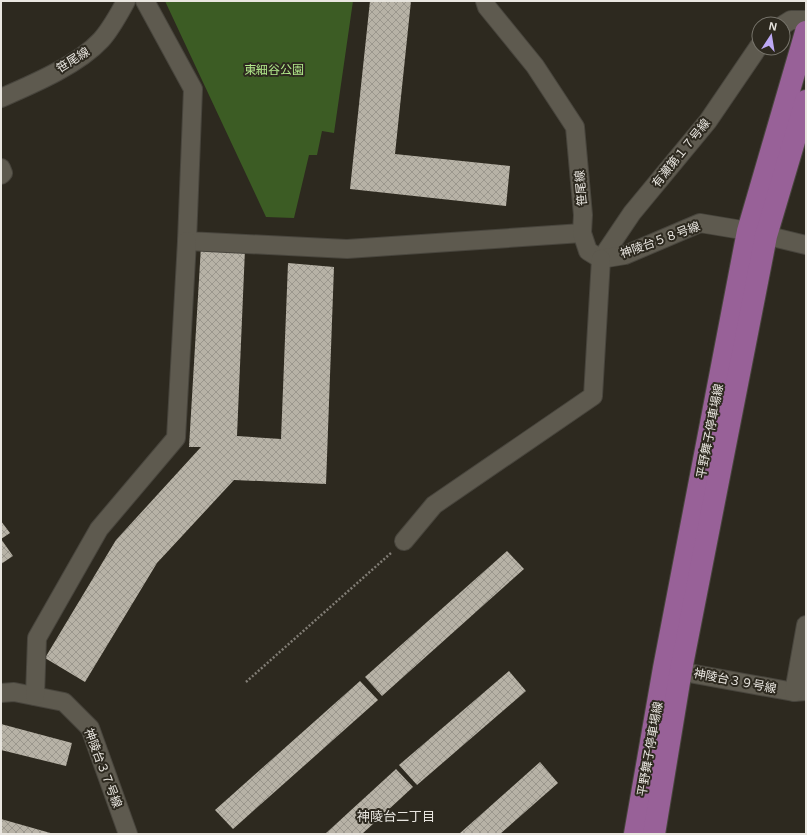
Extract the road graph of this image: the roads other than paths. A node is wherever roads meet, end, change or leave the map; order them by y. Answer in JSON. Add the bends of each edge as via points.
{"nodes":[{"id":1,"x":126,"y":1,"type":"edge"},
{"id":2,"x":145,"y":1,"type":"edge"},
{"id":3,"x":485,"y":1,"type":"edge"},
{"id":4,"x":791,"y":20,"type":"edge"},
{"id":5,"x":806,"y":20,"type":"edge"},
{"id":6,"x":806,"y":32,"type":"edge"},
{"id":7,"x":752,"y":56,"type":"edge"},
{"id":8,"x":1,"y":98,"type":"edge"},
{"id":9,"x":806,"y":101,"type":"edge"},
{"id":10,"x":1,"y":168,"type":"edge"},
{"id":11,"x":1,"y":175,"type":"edge"},
{"id":12,"x":582,"y":233,"type":"junction"},
{"id":13,"x":757,"y":233,"type":"junction"},
{"id":14,"x":187,"y":241,"type":"junction"},
{"id":15,"x":806,"y":245,"type":"edge"},
{"id":16,"x":601,"y":259,"type":"junction"},
{"id":17,"x":404,"y":541,"type":"road end"},
{"id":18,"x":806,"y":625,"type":"edge"},
{"id":19,"x":673,"y":669,"type":"junction"},
{"id":20,"x":800,"y":692,"type":"edge"},
{"id":21,"x":1,"y":693,"type":"edge"},
{"id":22,"x":35,"y":696,"type":"junction"},
{"id":23,"x":128,"y":834,"type":"edge"},
{"id":24,"x":635,"y":834,"type":"edge"},
{"id":25,"x":654,"y":834,"type":"edge"}],
"edges":[{"from":1,"to":8,"type":"street","name":"笹尾線","via":[[102,39],[86,53]]},
{"from":2,"to":14,"type":"street","via":[[193,89]]},
{"from":3,"to":12,"type":"street","name":"笹尾線","via":[[487,7],[535,66],[575,127],[583,215]]},
{"from":4,"to":5,"type":"street"},
{"from":6,"to":13,"type":"main road","name":"平野舞子停車場線"},
{"from":7,"to":16,"type":"street","name":"有瀬第１７号線","via":[[708,121],[632,213]]},
{"from":9,"to":13,"type":"main road","name":"平野舞子停車場線"},
{"from":10,"to":11,"type":"street"},
{"from":12,"to":14,"type":"street","via":[[347,249]]},
{"from":12,"to":16,"type":"street","name":"笹尾線","via":[[588,251]]},
{"from":13,"to":15,"type":"street","name":"神陵台５８号線"},
{"from":13,"to":16,"type":"street","name":"神陵台５８号線","via":[[700,223],[625,255]]},
{"from":13,"to":19,"type":"main road","name":"平野舞子停車場線"},
{"from":14,"to":22,"type":"street","via":[[176,438],[99,529],[37,638]]},
{"from":16,"to":17,"type":"street","via":[[594,396],[434,505]]},
{"from":18,"to":20,"type":"street"},
{"from":19,"to":20,"type":"street","name":"神陵台３９号線"},
{"from":19,"to":24,"type":"main road","name":"平野舞子停車場線"},
{"from":19,"to":25,"type":"main road","name":"平野舞子停車場線"},
{"from":21,"to":22,"type":"street","name":"神陵台３７号線","via":[[14,692]]},
{"from":22,"to":23,"type":"street","name":"神陵台３７号線","via":[[64,702],[90,728]]}]}
